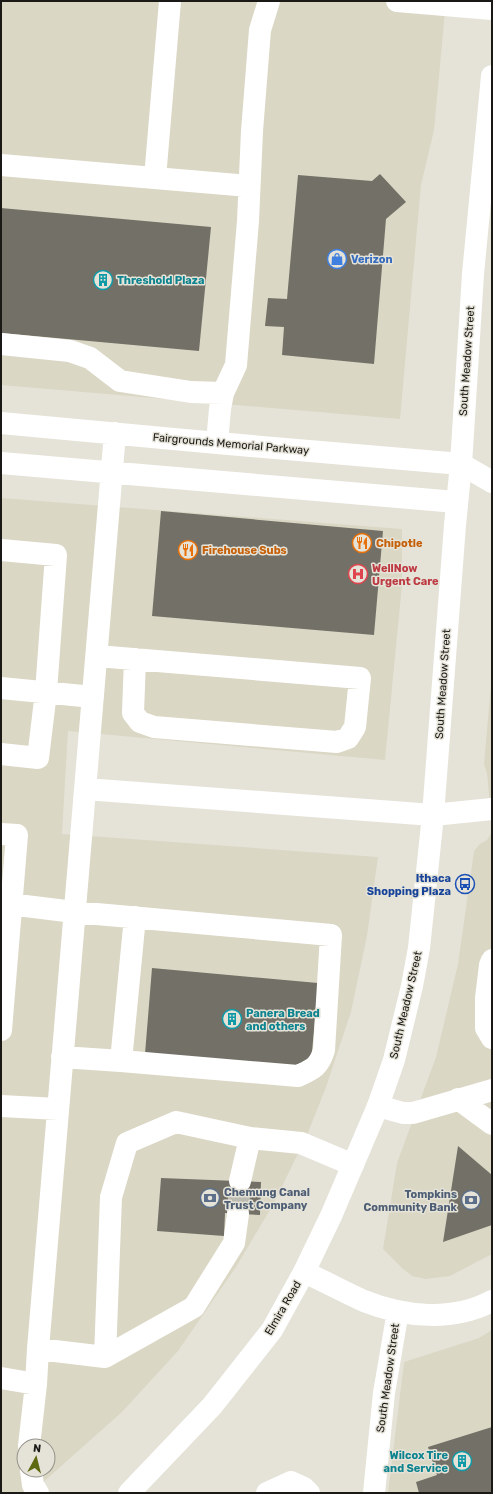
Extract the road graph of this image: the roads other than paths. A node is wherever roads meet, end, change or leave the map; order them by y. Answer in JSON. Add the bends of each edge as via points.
{"nodes":[{"id":1,"x":170,"y":1,"type":"edge"},
{"id":2,"x":269,"y":1,"type":"edge"},
{"id":3,"x":398,"y":1,"type":"edge"},
{"id":4,"x":492,"y":9,"type":"edge"},
{"id":5,"x":492,"y":76,"type":"edge"},
{"id":6,"x":1,"y":165,"type":"edge"},
{"id":7,"x":155,"y":178,"type":"junction"},
{"id":8,"x":249,"y":186,"type":"junction"},
{"id":9,"x":1,"y":344,"type":"edge"},
{"id":10,"x":223,"y":393,"type":"junction"},
{"id":11,"x":1,"y":422,"type":"edge"},
{"id":12,"x":115,"y":433,"type":"junction"},
{"id":13,"x":217,"y":443,"type":"junction"},
{"id":14,"x":1,"y":463,"type":"edge"},
{"id":15,"x":461,"y":464,"type":"junction"},
{"id":16,"x":112,"y":472,"type":"junction"},
{"id":17,"x":492,"y":482,"type":"edge"},
{"id":18,"x":456,"y":502,"type":"junction"},
{"id":19,"x":1,"y":550,"type":"edge"},
{"id":20,"x":97,"y":656,"type":"junction"},
{"id":21,"x":135,"y":659,"type":"junction"},
{"id":22,"x":1,"y":688,"type":"edge"},
{"id":23,"x":46,"y":692,"type":"junction"},
{"id":24,"x":93,"y":697,"type":"junction"},
{"id":25,"x":1,"y":754,"type":"edge"},
{"id":26,"x":85,"y":789,"type":"junction"},
{"id":27,"x":492,"y":809,"type":"edge"},
{"id":28,"x":433,"y":815,"type":"junction"},
{"id":29,"x":1,"y":834,"type":"edge"},
{"id":30,"x":7,"y":903,"type":"edge"},
{"id":31,"x":74,"y":912,"type":"junction"},
{"id":32,"x":135,"y":917,"type":"junction"},
{"id":33,"x":492,"y":960,"type":"edge"},
{"id":34,"x":1,"y":1030,"type":"edge"},
{"id":35,"x":492,"y":1038,"type":"edge"},
{"id":36,"x":62,"y":1057,"type":"junction"},
{"id":37,"x":121,"y":1061,"type":"junction"},
{"id":38,"x":492,"y":1090,"type":"edge"},
{"id":39,"x":458,"y":1099,"type":"junction"},
{"id":40,"x":1,"y":1106,"type":"edge"},
{"id":41,"x":378,"y":1106,"type":"junction"},
{"id":42,"x":58,"y":1109,"type":"junction"},
{"id":43,"x":492,"y":1124,"type":"edge"},
{"id":44,"x":250,"y":1138,"type":"junction"},
{"id":45,"x":353,"y":1165,"type":"junction"},
{"id":46,"x":240,"y":1181,"type":"tunnel mouth"},
{"id":47,"x":238,"y":1214,"type":"tunnel mouth"},
{"id":48,"x":304,"y":1272,"type":"junction"},
{"id":49,"x":492,"y":1301,"type":"edge"},
{"id":50,"x":398,"y":1311,"type":"junction"},
{"id":51,"x":38,"y":1349,"type":"junction"},
{"id":52,"x":105,"y":1357,"type":"junction"},
{"id":53,"x":1,"y":1378,"type":"edge"},
{"id":54,"x":36,"y":1384,"type":"junction"},
{"id":55,"x":30,"y":1438,"type":"edge"},
{"id":56,"x":32,"y":1478,"type":"edge"},
{"id":57,"x":38,"y":1493,"type":"edge"},
{"id":58,"x":129,"y":1493,"type":"edge"},
{"id":59,"x":267,"y":1493,"type":"edge"},
{"id":60,"x":309,"y":1493,"type":"edge"},
{"id":61,"x":374,"y":1493,"type":"edge"}],
"edges":[{"from":1,"to":7,"type":"main road"},
{"from":2,"to":8,"type":"main road","via":[[260,30]]},
{"from":3,"to":4,"type":"main road"},
{"from":5,"to":15,"type":"main road","name":"South Meadow Street","via":[[473,274]]},
{"from":6,"to":7,"type":"main road"},
{"from":7,"to":8,"type":"main road"},
{"from":8,"to":10,"type":"main road","via":[[236,365]]},
{"from":9,"to":10,"type":"main road","via":[[70,351],[90,358],[120,381],[191,392]]},
{"from":10,"to":13,"type":"main road"},
{"from":11,"to":12,"type":"main road","name":"Fairgrounds Memorial Parkway"},
{"from":12,"to":13,"type":"main road","name":"Fairgrounds Memorial Parkway"},
{"from":12,"to":16,"type":"main road"},
{"from":13,"to":15,"type":"main road","name":"Fairgrounds Memorial Parkway"},
{"from":14,"to":16,"type":"main road"},
{"from":15,"to":17,"type":"main road"},
{"from":15,"to":18,"type":"main road","name":"South Meadow Street"},
{"from":16,"to":18,"type":"main road"},
{"from":16,"to":20,"type":"main road"},
{"from":18,"to":28,"type":"main road","name":"South Meadow Street"},
{"from":19,"to":23,"type":"main road","via":[[56,555]]},
{"from":20,"to":21,"type":"main road"},
{"from":20,"to":24,"type":"main road"},
{"from":21,"to":21,"type":"main road","via":[[360,678],[356,726],[348,738],[337,742],[154,727],[140,722],[133,713]]},
{"from":22,"to":23,"type":"main road"},
{"from":23,"to":24,"type":"main road"},
{"from":23,"to":25,"type":"main road","via":[[38,758]]},
{"from":24,"to":26,"type":"main road"},
{"from":26,"to":28,"type":"main road"},
{"from":26,"to":31,"type":"main road"},
{"from":27,"to":28,"type":"main road"},
{"from":28,"to":41,"type":"main road","name":"South Meadow Street","via":[[419,948],[412,986],[394,1060]]},
{"from":29,"to":30,"type":"main road","via":[[17,835]]},
{"from":30,"to":31,"type":"main road"},
{"from":30,"to":34,"type":"main road"},
{"from":31,"to":32,"type":"main road"},
{"from":31,"to":36,"type":"main road"},
{"from":32,"to":37,"type":"main road"},
{"from":32,"to":37,"type":"main road","via":[[331,934],[324,1050],[320,1062],[313,1069],[298,1076]]},
{"from":33,"to":35,"type":"main road","via":[[486,998],[486,1028]]},
{"from":36,"to":37,"type":"main road"},
{"from":36,"to":42,"type":"main road"},
{"from":38,"to":39,"type":"main road"},
{"from":39,"to":41,"type":"main road","via":[[413,1113]]},
{"from":39,"to":43,"type":"main road"},
{"from":40,"to":42,"type":"main road"},
{"from":41,"to":45,"type":"main road","name":"South Meadow Street"},
{"from":42,"to":51,"type":"main road"},
{"from":44,"to":45,"type":"main road","via":[[301,1143]]},
{"from":44,"to":46,"type":"main road"},
{"from":44,"to":52,"type":"main road","via":[[176,1122],[127,1143],[111,1197]]},
{"from":45,"to":48,"type":"main road","name":"South Meadow Street"},
{"from":47,"to":52,"type":"main road","via":[[234,1243],[194,1307]]},
{"from":48,"to":50,"type":"main road","name":"Elmira Road","via":[[365,1301]]},
{"from":48,"to":58,"type":"main road","name":"Elmira Road","via":[[272,1330],[212,1406]]},
{"from":49,"to":50,"type":"main road","name":"Elmira Road","via":[[466,1311],[443,1315],[419,1315]]},
{"from":50,"to":61,"type":"main road","name":"South Meadow Street","via":[[384,1393]]},
{"from":51,"to":52,"type":"main road"},
{"from":51,"to":54,"type":"main road"},
{"from":53,"to":54,"type":"main road"},
{"from":54,"to":55,"type":"main road"},
{"from":56,"to":57,"type":"main road"},
{"from":59,"to":60,"type":"main road","via":[[291,1482]]}]}
